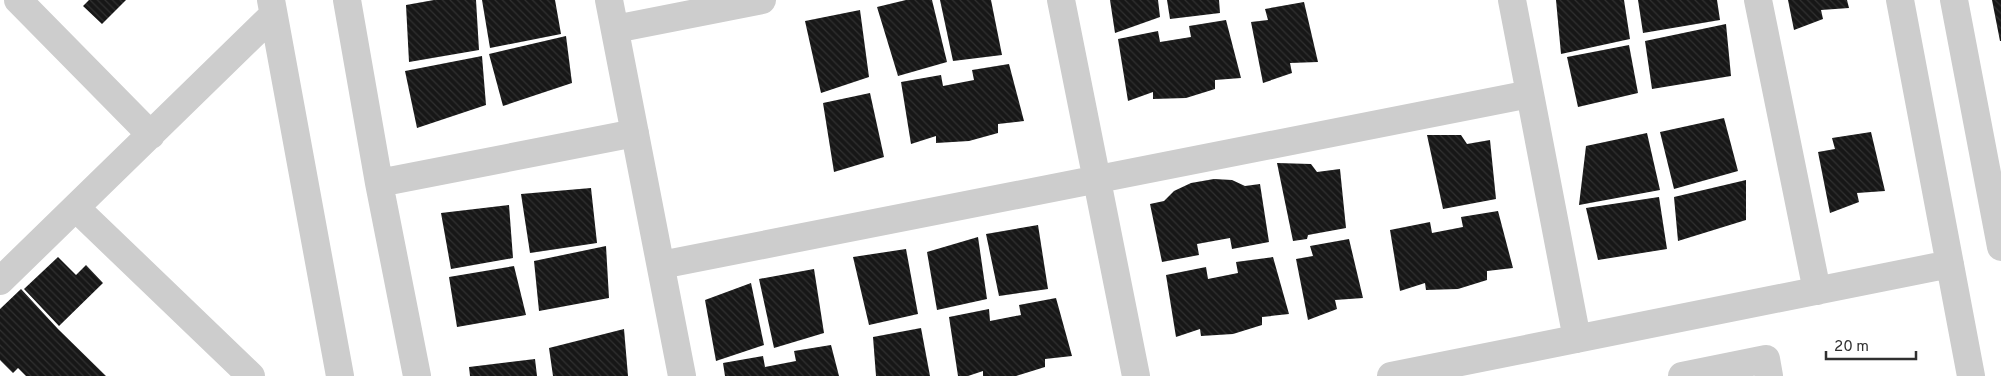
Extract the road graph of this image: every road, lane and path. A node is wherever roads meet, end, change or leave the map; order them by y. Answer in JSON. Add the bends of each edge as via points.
{"nodes":[{"id":1,"x":18,"y":0,"type":"edge"},
{"id":2,"x":347,"y":0,"type":"edge"},
{"id":3,"x":609,"y":0,"type":"edge"},
{"id":4,"x":762,"y":0,"type":"edge"},
{"id":5,"x":1061,"y":0,"type":"edge"},
{"id":6,"x":1512,"y":0,"type":"edge"},
{"id":7,"x":1758,"y":0,"type":"edge"},
{"id":8,"x":1900,"y":0,"type":"edge"},
{"id":9,"x":1954,"y":0,"type":"edge"},
{"id":10,"x":272,"y":8,"type":"edge"},
{"id":11,"x":615,"y":29,"type":"junction"},
{"id":12,"x":1530,"y":94,"type":"junction"},
{"id":13,"x":635,"y":133,"type":"junction"},
{"id":14,"x":151,"y":135,"type":"junction"},
{"id":15,"x":1995,"y":178,"type":"edge"},
{"id":16,"x":1097,"y":179,"type":"junction"},
{"id":17,"x":379,"y":183,"type":"junction"},
{"id":18,"x":76,"y":208,"type":"junction"},
{"id":19,"x":2001,"y":247,"type":"edge"},
{"id":20,"x":1950,"y":264,"type":"junction"},
{"id":21,"x":661,"y":265,"type":"junction"},
{"id":22,"x":0,"y":281,"type":"edge"},
{"id":23,"x":1817,"y":291,"type":"junction"},
{"id":24,"x":1577,"y":339,"type":"junction"},
{"id":25,"x":251,"y":376,"type":"edge"},
{"id":26,"x":340,"y":376,"type":"edge"},
{"id":27,"x":417,"y":376,"type":"edge"},
{"id":28,"x":682,"y":376,"type":"edge"},
{"id":29,"x":1136,"y":376,"type":"edge"},
{"id":30,"x":1391,"y":376,"type":"edge"},
{"id":31,"x":1682,"y":376,"type":"edge"},
{"id":32,"x":1769,"y":376,"type":"edge"},
{"id":33,"x":1971,"y":376,"type":"edge"}],
"edges":[{"from":1,"to":14,"type":"street"},
{"from":2,"to":17,"type":"street"},
{"from":3,"to":11,"type":"street"},
{"from":4,"to":11,"type":"street"},
{"from":5,"to":16,"type":"street"},
{"from":6,"to":12,"type":"street"},
{"from":7,"to":23,"type":"street"},
{"from":8,"to":20,"type":"street"},
{"from":9,"to":15,"type":"street"},
{"from":10,"to":14,"type":"street"},
{"from":10,"to":26,"type":"street"},
{"from":11,"to":13,"type":"street"},
{"from":12,"to":16,"type":"street"},
{"from":12,"to":24,"type":"street"},
{"from":13,"to":17,"type":"street"},
{"from":13,"to":21,"type":"street"},
{"from":14,"to":18,"type":"street"},
{"from":15,"to":19,"type":"street"},
{"from":16,"to":21,"type":"street"},
{"from":16,"to":29,"type":"street"},
{"from":17,"to":27,"type":"street"},
{"from":18,"to":22,"type":"street"},
{"from":18,"to":25,"type":"street"},
{"from":20,"to":23,"type":"street"},
{"from":20,"to":33,"type":"street"},
{"from":21,"to":28,"type":"street"},
{"from":23,"to":24,"type":"street"},
{"from":24,"to":30,"type":"street"},
{"from":31,"to":32,"type":"street","via":[[1766,360]]}]}
